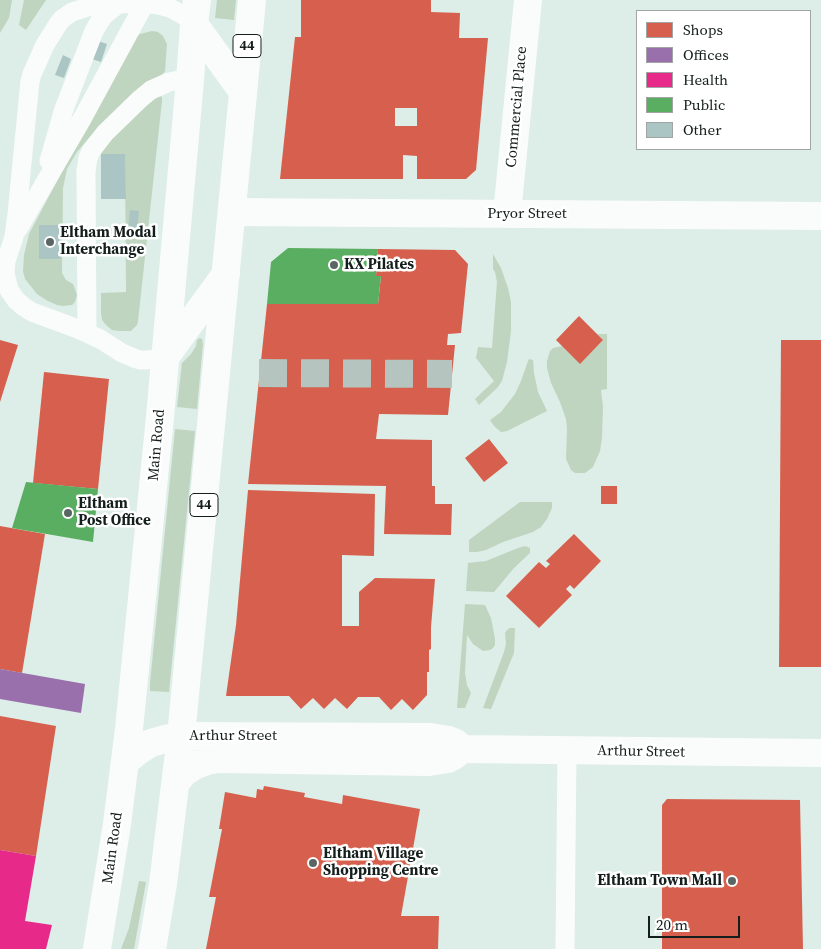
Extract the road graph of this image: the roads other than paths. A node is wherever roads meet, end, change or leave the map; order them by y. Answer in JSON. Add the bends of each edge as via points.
{"nodes":[{"id":1,"x":252,"y":0,"type":"edge"},
{"id":2,"x":528,"y":0,"type":"edge"},
{"id":3,"x":145,"y":3,"type":"junction"},
{"id":4,"x":117,"y":5,"type":"junction"},
{"id":5,"x":196,"y":12,"type":"edge"},
{"id":6,"x":190,"y":80,"type":"junction"},
{"id":7,"x":242,"y":92,"type":"junction"},
{"id":8,"x":40,"y":191,"type":"junction"},
{"id":9,"x":232,"y":212,"type":"junction"},
{"id":10,"x":507,"y":214,"type":"junction"},
{"id":11,"x":821,"y":216,"type":"edge"},
{"id":12,"x":14,"y":237,"type":"junction"},
{"id":13,"x":226,"y":274,"type":"junction"},
{"id":14,"x":5,"y":292,"type":"edge"},
{"id":15,"x":87,"y":333,"type":"junction"},
{"id":16,"x":165,"y":357,"type":"junction"},
{"id":17,"x":181,"y":736,"type":"junction"},
{"id":18,"x":462,"y":749,"type":"junction"},
{"id":19,"x":567,"y":751,"type":"junction"},
{"id":20,"x":821,"y":753,"type":"edge"},
{"id":21,"x":125,"y":762,"type":"junction"},
{"id":22,"x":176,"y":782,"type":"junction"},
{"id":23,"x":98,"y":949,"type":"edge"},
{"id":24,"x":152,"y":949,"type":"edge"},
{"id":25,"x":564,"y":949,"type":"edge"}],
"edges":[{"from":1,"to":7,"type":"main road","number":"44"},
{"from":2,"to":10,"type":"main road","name":"Commercial Place"},
{"from":3,"to":4,"type":"lane"},
{"from":3,"to":5,"type":"lane","via":[[170,8],[183,16]]},
{"from":3,"to":8,"type":"lane"},
{"from":4,"to":8,"type":"lane","via":[[103,16],[94,30],[64,109]]},
{"from":4,"to":12,"type":"lane","via":[[88,7],[62,19],[50,34],[32,74]]},
{"from":5,"to":6,"type":"main road","name":"Main Road"},
{"from":5,"to":7,"type":"main road"},
{"from":6,"to":15,"type":"lane","via":[[169,82],[151,90],[105,133],[88,158]]},
{"from":6,"to":16,"type":"main road","name":"Main Road"},
{"from":7,"to":9,"type":"main road","number":"44"},
{"from":8,"to":12,"type":"lane"},
{"from":9,"to":10,"type":"main road","name":"Pryor Street"},
{"from":9,"to":13,"type":"main road","number":"44"},
{"from":10,"to":11,"type":"main road","name":"Pryor Street"},
{"from":12,"to":14,"type":"lane","via":[[5,267]]},
{"from":13,"to":16,"type":"main road"},
{"from":13,"to":17,"type":"main road","number":"44"},
{"from":14,"to":15,"type":"lane","via":[[32,312]]},
{"from":15,"to":16,"type":"lane","via":[[140,360]]},
{"from":16,"to":21,"type":"main road","name":"Main Road"},
{"from":17,"to":18,"type":"main road","name":"Arthur Street","via":[[431,737],[449,740]]},
{"from":17,"to":21,"type":"main road","name":"Arthur Street","via":[[152,743]]},
{"from":17,"to":22,"type":"main road","number":"44"},
{"from":18,"to":19,"type":"main road","name":"Arthur Street"},
{"from":18,"to":22,"type":"main road","name":"Arthur Street","via":[[448,759],[429,762],[218,759],[196,765]]},
{"from":19,"to":20,"type":"main road","name":"Arthur Street"},
{"from":19,"to":25,"type":"lane"},
{"from":21,"to":23,"type":"main road","name":"Main Road"},
{"from":22,"to":24,"type":"main road","number":"44"}]}
